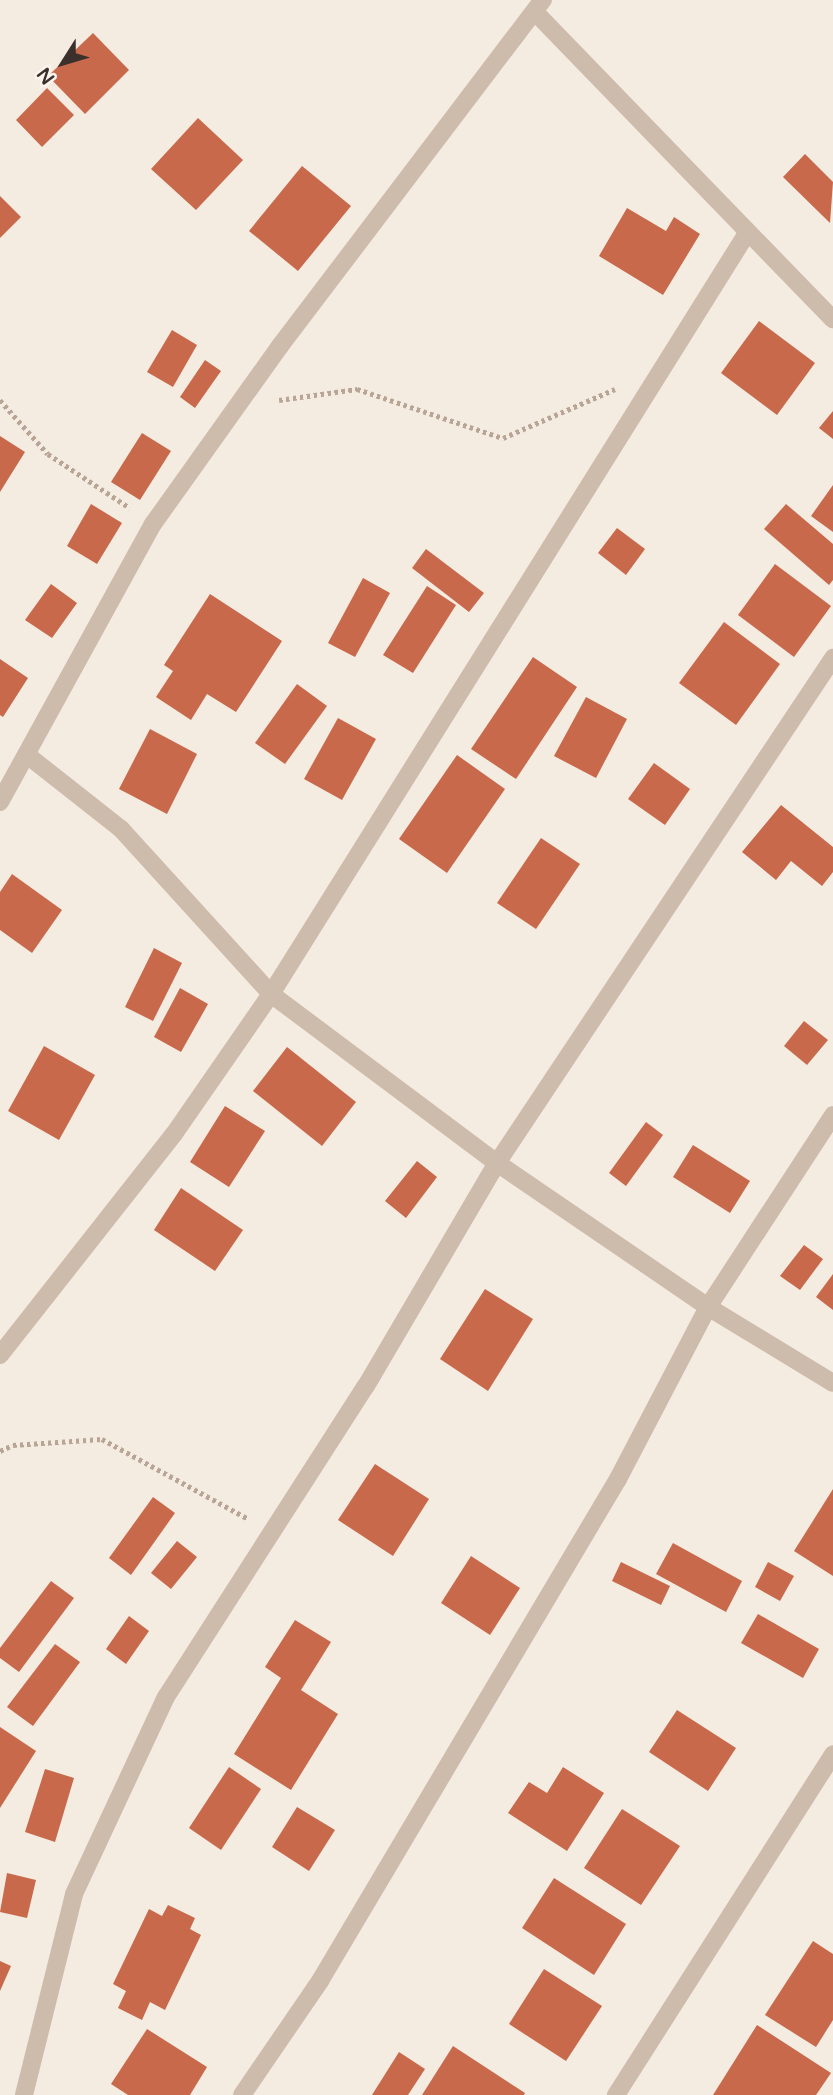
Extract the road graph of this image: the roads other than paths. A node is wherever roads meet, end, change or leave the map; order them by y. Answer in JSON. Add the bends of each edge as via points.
{"nodes":[{"id":1,"x":539,"y":6,"type":"edge"},
{"id":2,"x":747,"y":233,"type":"junction"},
{"id":3,"x":833,"y":319,"type":"edge"},
{"id":4,"x":833,"y":658,"type":"edge"},
{"id":5,"x":27,"y":755,"type":"junction"},
{"id":6,"x":0,"y":802,"type":"edge"},
{"id":7,"x":271,"y":994,"type":"junction"},
{"id":8,"x":833,"y":1115,"type":"edge"},
{"id":9,"x":497,"y":1163,"type":"junction"},
{"id":10,"x":708,"y":1307,"type":"junction"},
{"id":11,"x":0,"y":1355,"type":"edge"},
{"id":12,"x":833,"y":1382,"type":"edge"},
{"id":13,"x":833,"y":1754,"type":"edge"},
{"id":14,"x":24,"y":2095,"type":"edge"},
{"id":15,"x":242,"y":2095,"type":"edge"},
{"id":16,"x":616,"y":2095,"type":"edge"}],
"edges":[{"from":1,"to":2,"type":"street"},
{"from":1,"to":5,"type":"street","via":[[153,524]]},
{"from":2,"to":3,"type":"street"},
{"from":2,"to":7,"type":"street"},
{"from":4,"to":9,"type":"street"},
{"from":5,"to":6,"type":"street"},
{"from":5,"to":7,"type":"street","via":[[121,830]]},
{"from":7,"to":9,"type":"street"},
{"from":7,"to":11,"type":"street","via":[[174,1134]]},
{"from":8,"to":10,"type":"street"},
{"from":9,"to":10,"type":"street"},
{"from":9,"to":14,"type":"street","via":[[366,1386],[166,1698],[74,1894]]},
{"from":10,"to":12,"type":"street"},
{"from":10,"to":15,"type":"street","via":[[618,1479],[320,1981]]},
{"from":13,"to":16,"type":"street"}]}
